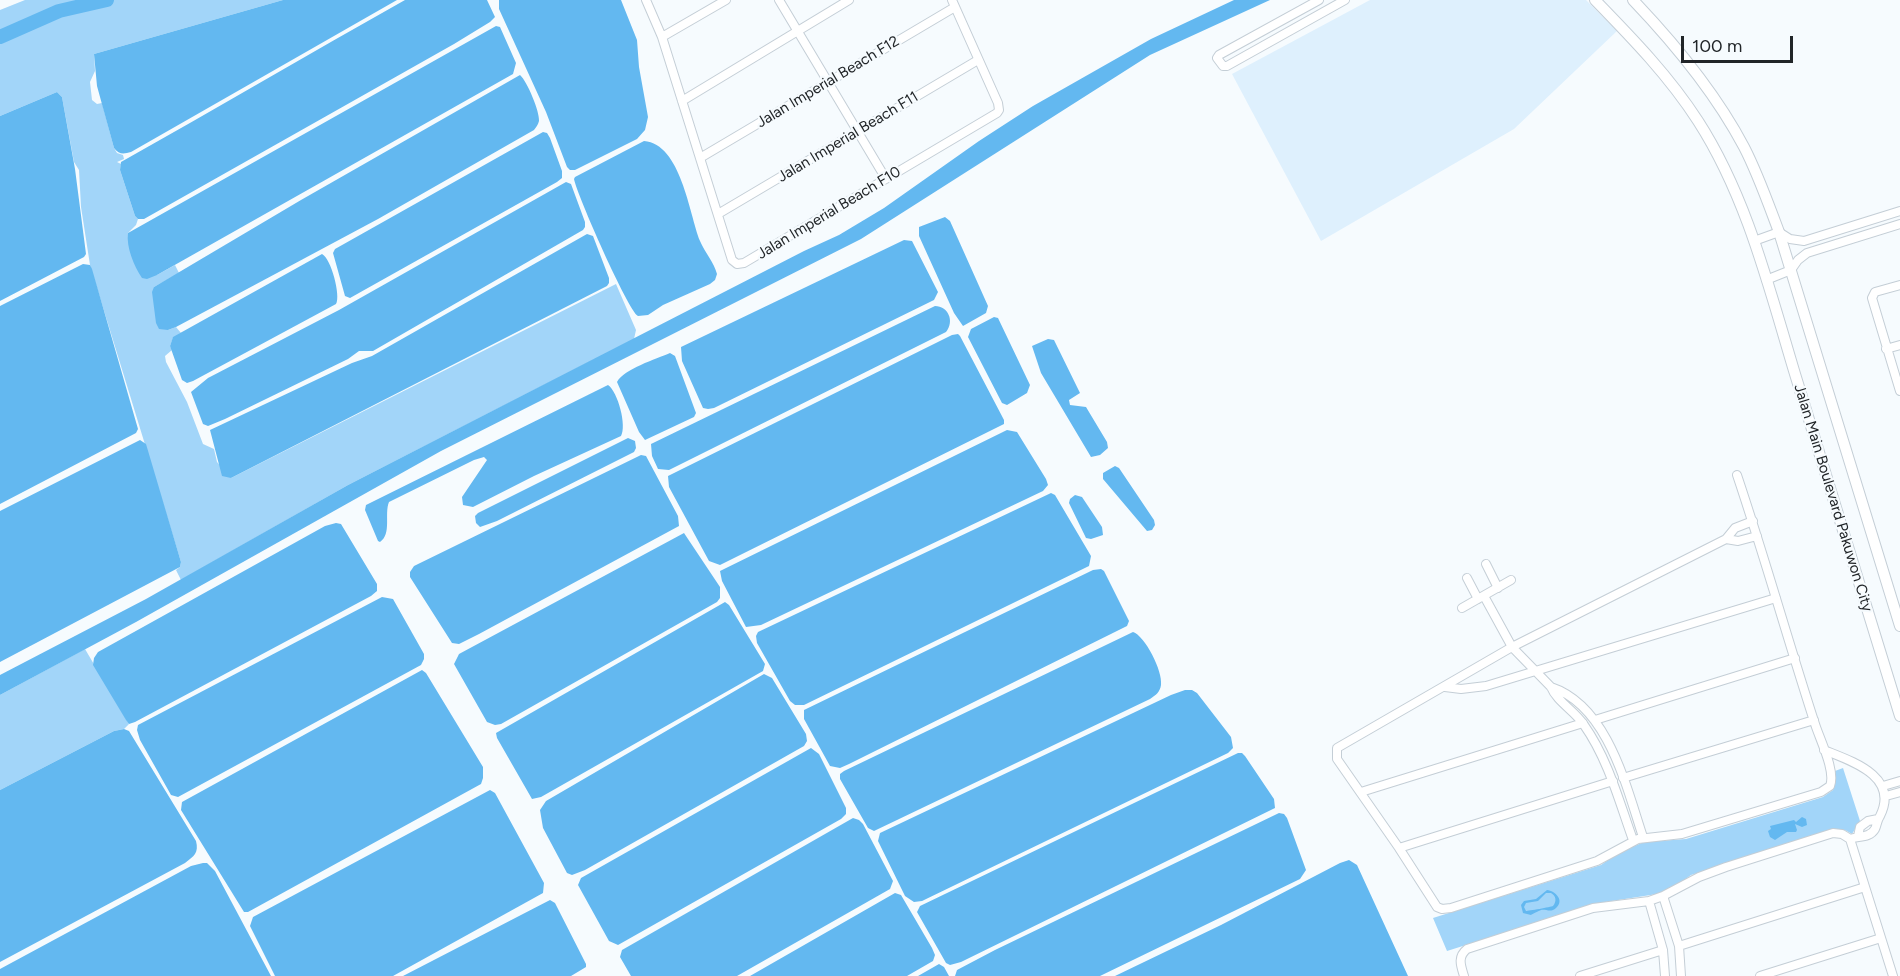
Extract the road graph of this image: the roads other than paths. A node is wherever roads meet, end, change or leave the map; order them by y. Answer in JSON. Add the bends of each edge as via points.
{"nodes":[{"id":1,"x":646,"y":0,"type":"edge"},
{"id":2,"x":726,"y":0,"type":"edge"},
{"id":3,"x":779,"y":0,"type":"edge"},
{"id":4,"x":849,"y":0,"type":"edge"},
{"id":5,"x":1319,"y":0,"type":"edge"},
{"id":6,"x":1346,"y":0,"type":"edge"},
{"id":7,"x":1596,"y":0,"type":"edge"},
{"id":8,"x":1633,"y":0,"type":"edge"},
{"id":9,"x":953,"y":3,"type":"edge"},
{"id":10,"x":797,"y":31,"type":"junction"},
{"id":11,"x":662,"y":37,"type":"junction"},
{"id":12,"x":978,"y":60,"type":"junction"},
{"id":13,"x":828,"y":82,"type":"junction"},
{"id":14,"x":682,"y":101,"type":"junction"},
{"id":15,"x":857,"y":132,"type":"junction"},
{"id":16,"x":700,"y":158,"type":"junction"},
{"id":17,"x":885,"y":179,"type":"junction"},
{"id":18,"x":1900,"y":211,"type":"edge"},
{"id":19,"x":718,"y":214,"type":"junction"},
{"id":20,"x":1900,"y":224,"type":"edge"},
{"id":21,"x":1779,"y":232,"type":"junction"},
{"id":22,"x":1754,"y":241,"type":"junction"},
{"id":23,"x":1804,"y":241,"type":"junction"},
{"id":24,"x":1807,"y":253,"type":"junction"},
{"id":25,"x":1791,"y":270,"type":"junction"},
{"id":26,"x":1766,"y":280,"type":"junction"},
{"id":27,"x":1900,"y":285,"type":"edge"},
{"id":28,"x":1900,"y":345,"type":"edge"},
{"id":29,"x":1886,"y":349,"type":"junction"},
{"id":30,"x":1900,"y":391,"type":"edge"},
{"id":31,"x":1737,"y":475,"type":"dead end"},
{"id":32,"x":1753,"y":521,"type":"junction"},
{"id":33,"x":1757,"y":536,"type":"junction"},
{"id":34,"x":1726,"y":538,"type":"junction"},
{"id":35,"x":1486,"y":564,"type":"dead end"},
{"id":36,"x":1467,"y":578,"type":"dead end"},
{"id":37,"x":1511,"y":580,"type":"dead end"},
{"id":38,"x":1498,"y":588,"type":"junction"},
{"id":39,"x":1481,"y":597,"type":"junction"},
{"id":40,"x":1776,"y":598,"type":"junction"},
{"id":41,"x":1462,"y":608,"type":"dead end"},
{"id":42,"x":1900,"y":626,"type":"edge"},
{"id":43,"x":1512,"y":647,"type":"junction"},
{"id":44,"x":1795,"y":658,"type":"junction"},
{"id":45,"x":1536,"y":672,"type":"junction"},
{"id":46,"x":1445,"y":687,"type":"junction"},
{"id":47,"x":1551,"y":687,"type":"junction"},
{"id":48,"x":1900,"y":716,"type":"edge"},
{"id":49,"x":1595,"y":720,"type":"junction"},
{"id":50,"x":1814,"y":720,"type":"junction"},
{"id":51,"x":1583,"y":723,"type":"junction"},
{"id":52,"x":1824,"y":750,"type":"junction"},
{"id":53,"x":1623,"y":778,"type":"junction"},
{"id":54,"x":1612,"y":781,"type":"junction"},
{"id":55,"x":1900,"y":781,"type":"edge"},
{"id":56,"x":1883,"y":786,"type":"junction"},
{"id":57,"x":1361,"y":792,"type":"junction"},
{"id":58,"x":1900,"y":792,"type":"edge"},
{"id":59,"x":1886,"y":796,"type":"junction"},
{"id":60,"x":1643,"y":837,"type":"junction"},
{"id":61,"x":1854,"y":837,"type":"junction"},
{"id":62,"x":1633,"y":840,"type":"junction"},
{"id":63,"x":1400,"y":848,"type":"junction"},
{"id":64,"x":1865,"y":887,"type":"junction"},
{"id":65,"x":1663,"y":896,"type":"junction"},
{"id":66,"x":1649,"y":901,"type":"junction"},
{"id":67,"x":1881,"y":938,"type":"junction"},
{"id":68,"x":1679,"y":946,"type":"junction"},
{"id":69,"x":1663,"y":950,"type":"junction"},
{"id":70,"x":1464,"y":976,"type":"edge"},
{"id":71,"x":1580,"y":976,"type":"edge"},
{"id":72,"x":1665,"y":976,"type":"edge"},
{"id":73,"x":1681,"y":976,"type":"edge"},
{"id":74,"x":1760,"y":976,"type":"edge"},
{"id":75,"x":1893,"y":976,"type":"edge"}],
"edges":[{"from":1,"to":11,"type":"street","name":"Jalan Imperial Beach F10"},
{"from":2,"to":11,"type":"street"},
{"from":3,"to":10,"type":"street"},
{"from":4,"to":10,"type":"street"},
{"from":5,"to":6,"type":"street","via":[[1217,58],[1227,66]]},
{"from":7,"to":22,"type":"street","name":"Jalan Main Boulevard Pakuwon City","via":[[1646,53],[1698,121],[1719,157]]},
{"from":8,"to":21,"type":"street","name":"Jalan Main Boulevard Pakuwon City","via":[[1667,35],[1719,106],[1761,183]]},
{"from":9,"to":12,"type":"street"},
{"from":9,"to":13,"type":"street","name":"Jalan Imperial Beach F12"},
{"from":10,"to":13,"type":"street"},
{"from":10,"to":14,"type":"street"},
{"from":11,"to":14,"type":"street","name":"Jalan Imperial Beach F10"},
{"from":12,"to":15,"type":"street","name":"Jalan Imperial Beach F11"},
{"from":12,"to":17,"type":"street","name":"Jalan Imperial Beach F10","via":[[999,110]]},
{"from":13,"to":15,"type":"street"},
{"from":13,"to":16,"type":"street","name":"Jalan Imperial Beach F12"},
{"from":14,"to":16,"type":"street","name":"Jalan Imperial Beach F10"},
{"from":15,"to":17,"type":"street"},
{"from":15,"to":19,"type":"street","name":"Jalan Imperial Beach F11"},
{"from":16,"to":19,"type":"street","name":"Jalan Imperial Beach F10"},
{"from":17,"to":19,"type":"street","name":"Jalan Imperial Beach F10","via":[[740,264],[732,260]]},
{"from":18,"to":23,"type":"street"},
{"from":20,"to":24,"type":"street"},
{"from":21,"to":22,"type":"street"},
{"from":21,"to":23,"type":"street"},
{"from":21,"to":25,"type":"street","name":"Jalan Main Boulevard Pakuwon City"},
{"from":22,"to":26,"type":"street","name":"Jalan Main Boulevard Pakuwon City"},
{"from":23,"to":24,"type":"street"},
{"from":24,"to":25,"type":"street"},
{"from":25,"to":26,"type":"street"},
{"from":25,"to":42,"type":"street","name":"Jalan Main Boulevard Pakuwon City"},
{"from":26,"to":48,"type":"street","name":"Jalan Main Boulevard Pakuwon City"},
{"from":27,"to":29,"type":"street","via":[[1875,292],[1872,298]]},
{"from":28,"to":29,"type":"street"},
{"from":29,"to":30,"type":"street"},
{"from":31,"to":32,"type":"street"},
{"from":32,"to":33,"type":"street"},
{"from":32,"to":34,"type":"street","via":[[1735,528]]},
{"from":33,"to":34,"type":"street","via":[[1738,541]]},
{"from":33,"to":40,"type":"street"},
{"from":34,"to":43,"type":"street"},
{"from":35,"to":38,"type":"street"},
{"from":36,"to":39,"type":"street"},
{"from":37,"to":38,"type":"street"},
{"from":38,"to":39,"type":"street"},
{"from":39,"to":41,"type":"street"},
{"from":39,"to":43,"type":"street"},
{"from":40,"to":44,"type":"street"},
{"from":40,"to":45,"type":"street"},
{"from":43,"to":45,"type":"street"},
{"from":43,"to":46,"type":"street"},
{"from":44,"to":49,"type":"street"},
{"from":44,"to":50,"type":"street"},
{"from":45,"to":46,"type":"street","via":[[1476,688]]},
{"from":45,"to":47,"type":"street"},
{"from":46,"to":57,"type":"street","via":[[1337,748],[1337,759]]},
{"from":47,"to":49,"type":"street","via":[[1571,697]]},
{"from":47,"to":51,"type":"street","via":[[1554,695]]},
{"from":49,"to":53,"type":"street"},
{"from":50,"to":52,"type":"street"},
{"from":50,"to":53,"type":"street"},
{"from":51,"to":54,"type":"street"},
{"from":51,"to":57,"type":"street"},
{"from":52,"to":56,"type":"street","via":[[1868,770]]},
{"from":52,"to":60,"type":"street","via":[[1832,781],[1821,792],[1678,835]]},
{"from":53,"to":60,"type":"street"},
{"from":54,"to":62,"type":"street"},
{"from":54,"to":63,"type":"street"},
{"from":55,"to":56,"type":"street"},
{"from":56,"to":59,"type":"street"},
{"from":57,"to":63,"type":"street"},
{"from":58,"to":59,"type":"street"},
{"from":59,"to":61,"type":"street","via":[[1872,832]]},
{"from":60,"to":62,"type":"street"},
{"from":61,"to":64,"type":"street"},
{"from":61,"to":65,"type":"street","via":[[1833,833],[1699,877]]},
{"from":62,"to":63,"type":"street","via":[[1597,861],[1446,909],[1434,904]]},
{"from":64,"to":67,"type":"street"},
{"from":64,"to":68,"type":"street"},
{"from":65,"to":66,"type":"street"},
{"from":65,"to":68,"type":"street"},
{"from":66,"to":69,"type":"street"},
{"from":66,"to":70,"type":"street","via":[[1593,908],[1467,949],[1460,960]]},
{"from":67,"to":74,"type":"street"},
{"from":67,"to":75,"type":"street"},
{"from":68,"to":73,"type":"street"},
{"from":69,"to":71,"type":"street"},
{"from":69,"to":72,"type":"street"}]}
